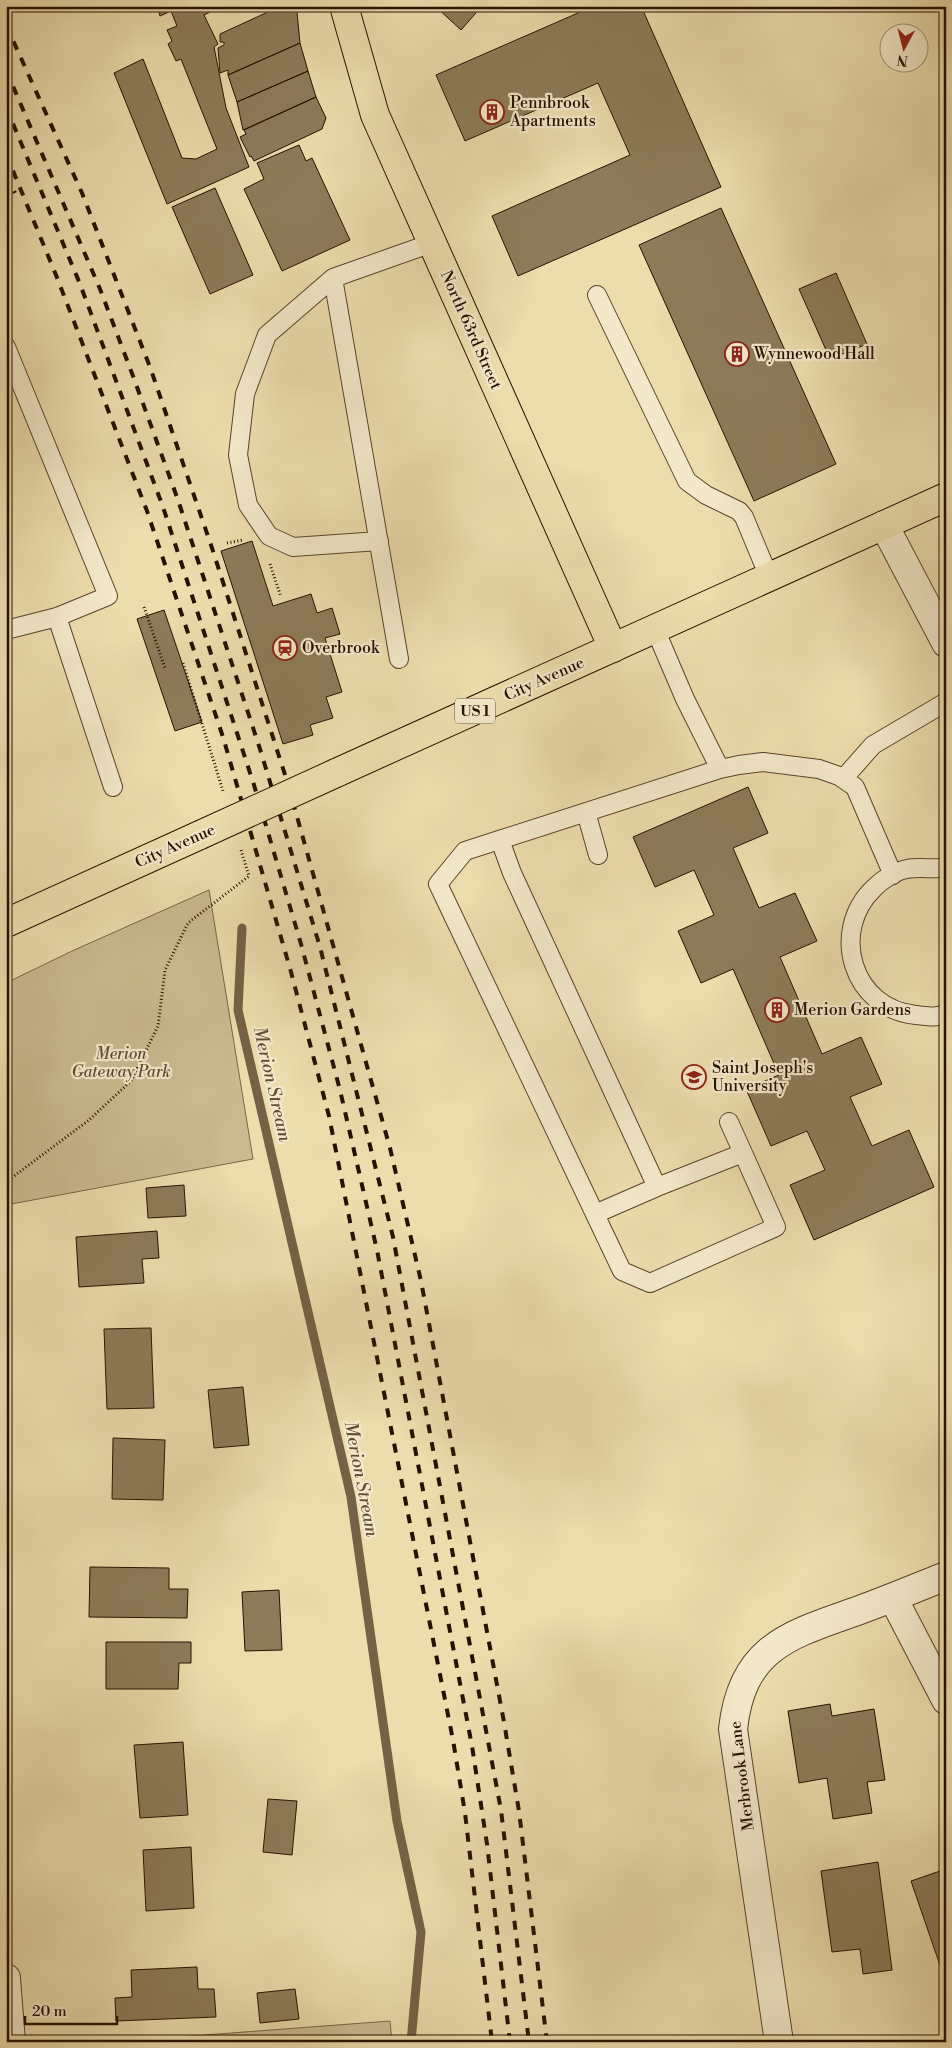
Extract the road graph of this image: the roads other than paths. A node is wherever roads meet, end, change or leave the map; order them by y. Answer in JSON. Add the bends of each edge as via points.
{"nodes":[{"id":1,"x":344,"y":6,"type":"edge"},
{"id":2,"x":432,"y":243,"type":"junction"},
{"id":3,"x":334,"y":278,"type":"junction"},
{"id":4,"x":597,"y":294,"type":"dead end"},
{"id":5,"x":6,"y":347,"type":"edge"},
{"id":6,"x":946,"y":497,"type":"edge"},
{"id":7,"x":884,"y":525,"type":"junction"},
{"id":8,"x":378,"y":541,"type":"junction"},
{"id":9,"x":769,"y":577,"type":"junction"},
{"id":10,"x":56,"y":618,"type":"junction"},
{"id":11,"x":655,"y":629,"type":"junction"},
{"id":12,"x":6,"y":630,"type":"edge"},
{"id":13,"x":946,"y":643,"type":"edge"},
{"id":14,"x":613,"y":648,"type":"junction"},
{"id":15,"x":399,"y":659,"type":"dead end"},
{"id":16,"x":946,"y":702,"type":"edge"},
{"id":17,"x":720,"y":769,"type":"junction"},
{"id":18,"x":843,"y":780,"type":"junction"},
{"id":19,"x":113,"y":787,"type":"dead end"},
{"id":20,"x":586,"y":812,"type":"junction"},
{"id":21,"x":500,"y":840,"type":"junction"},
{"id":22,"x":598,"y":855,"type":"dead end"},
{"id":23,"x":946,"y":870,"type":"edge"},
{"id":24,"x":893,"y":875,"type":"junction"},
{"id":25,"x":6,"y":924,"type":"edge"},
{"id":26,"x":946,"y":1014,"type":"edge"},
{"id":27,"x":729,"y":1122,"type":"dead end"},
{"id":28,"x":743,"y":1154,"type":"junction"},
{"id":29,"x":657,"y":1187,"type":"junction"},
{"id":30,"x":595,"y":1214,"type":"junction"},
{"id":31,"x":946,"y":1576,"type":"edge"},
{"id":32,"x":893,"y":1598,"type":"junction"},
{"id":33,"x":946,"y":1700,"type":"edge"},
{"id":34,"x":6,"y":1978,"type":"edge"},
{"id":35,"x":11,"y":2042,"type":"edge"},
{"id":36,"x":779,"y":2042,"type":"edge"}],
"edges":[{"from":1,"to":2,"type":"main road","name":"North 63rd Street","via":[[375,115]]},
{"from":2,"to":3,"type":"lane"},
{"from":2,"to":14,"type":"main road","name":"North 63rd Street"},
{"from":3,"to":8,"type":"lane"},
{"from":3,"to":8,"type":"lane","via":[[267,336],[245,394],[238,456],[248,505],[269,536],[293,547]]},
{"from":4,"to":9,"type":"lane","via":[[687,481],[706,495],[739,511]]},
{"from":5,"to":10,"type":"lane","via":[[108,596]]},
{"from":6,"to":7,"type":"main road","name":"City Avenue","number":"US 1"},
{"from":7,"to":9,"type":"main road","name":"City Avenue","number":"US 1"},
{"from":7,"to":13,"type":"street"},
{"from":8,"to":15,"type":"lane"},
{"from":9,"to":11,"type":"main road","name":"City Avenue","number":"US 1"},
{"from":10,"to":12,"type":"lane"},
{"from":10,"to":19,"type":"lane"},
{"from":11,"to":14,"type":"main road","name":"City Avenue","number":"US 1"},
{"from":11,"to":17,"type":"lane"},
{"from":14,"to":25,"type":"main road","name":"City Avenue","number":"US 1","bridge":true},
{"from":16,"to":18,"type":"lane","via":[[873,745]]},
{"from":17,"to":18,"type":"lane","via":[[763,762],[819,769]]},
{"from":17,"to":20,"type":"lane"},
{"from":18,"to":24,"type":"lane","via":[[855,787]]},
{"from":20,"to":21,"type":"lane"},
{"from":20,"to":22,"type":"lane"},
{"from":21,"to":29,"type":"lane","via":[[512,873]]},
{"from":21,"to":30,"type":"lane","via":[[465,851],[438,884]]},
{"from":23,"to":24,"type":"lane","via":[[905,869]]},
{"from":24,"to":26,"type":"lane","via":[[882,880],[863,898],[852,922],[852,964],[864,987],[878,1001],[901,1014],[936,1017]]},
{"from":27,"to":28,"type":"lane"},
{"from":28,"to":29,"type":"lane"},
{"from":28,"to":30,"type":"lane","via":[[776,1227],[650,1283],[622,1271]]},
{"from":29,"to":30,"type":"lane"},
{"from":31,"to":32,"type":"street","name":"Merbrook Lane"},
{"from":32,"to":33,"type":"street"},
{"from":32,"to":36,"type":"street","name":"Merbrook Lane","via":[[802,1630],[774,1646],[756,1664],[741,1688],[736,1706],[733,1729]]},
{"from":34,"to":35,"type":"street"}]}
